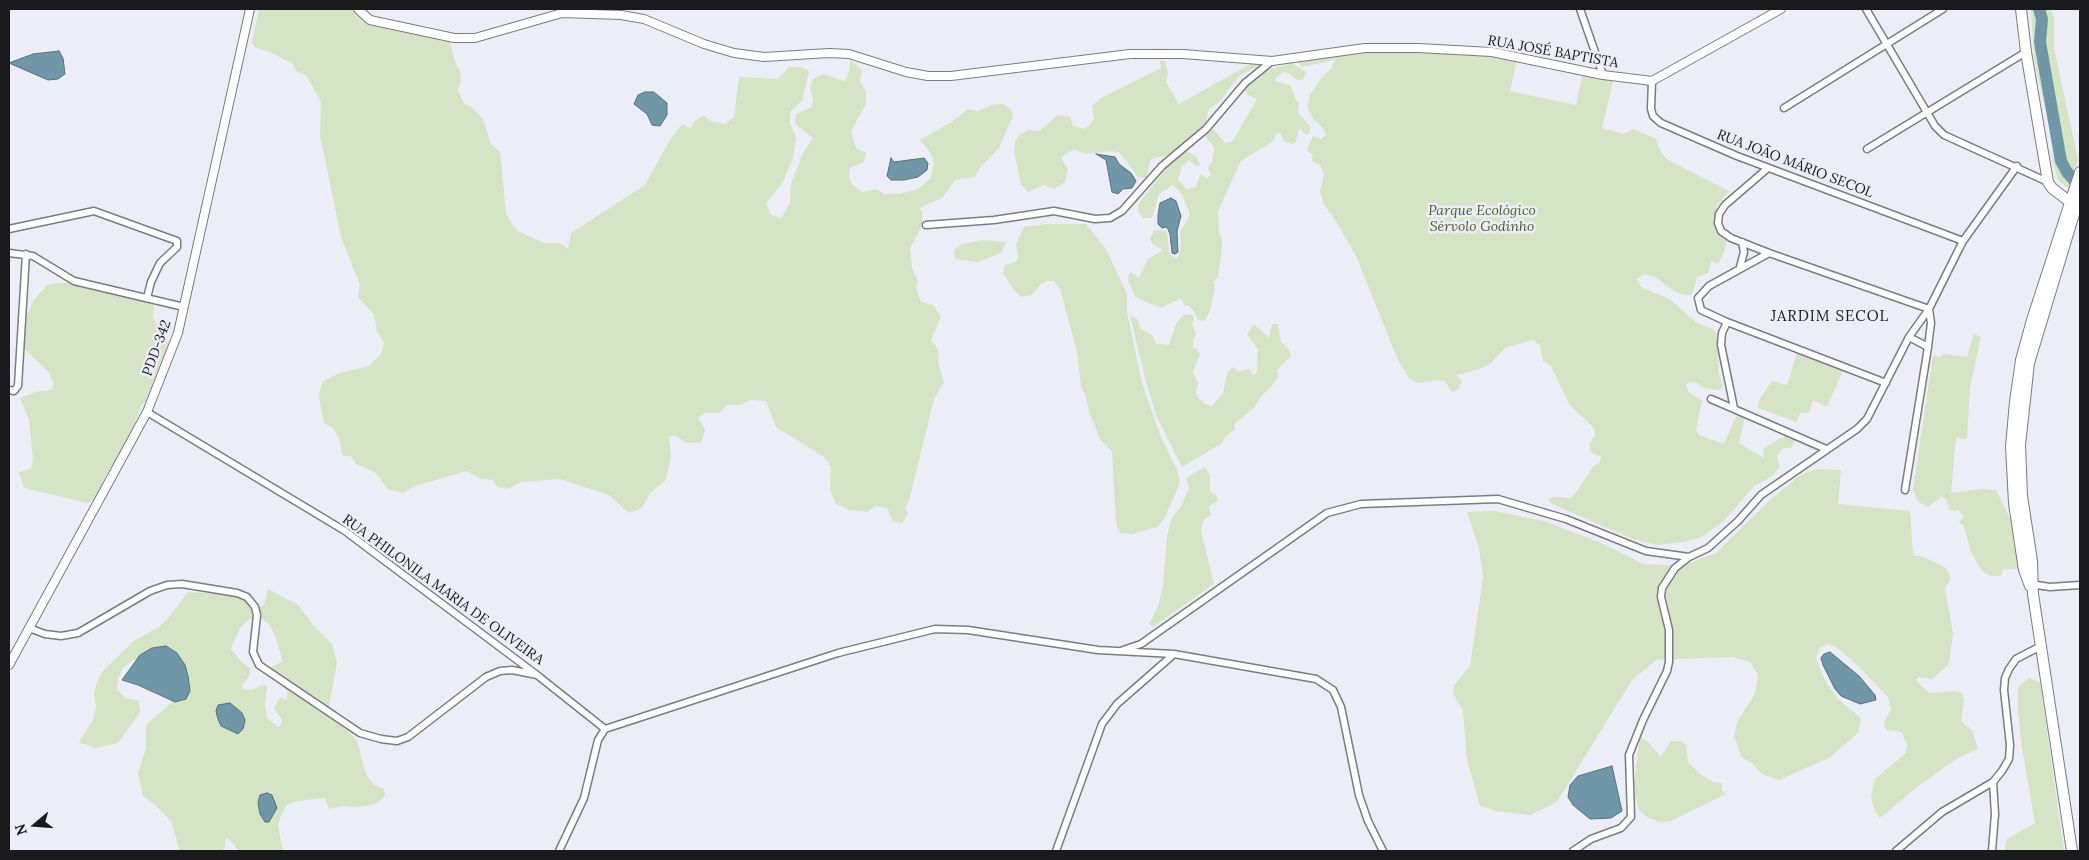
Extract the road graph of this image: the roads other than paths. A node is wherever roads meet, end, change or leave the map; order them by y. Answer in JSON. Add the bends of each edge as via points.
{"nodes":[{"id":1,"x":250,"y":9,"type":"edge"},
{"id":2,"x":358,"y":9,"type":"edge"},
{"id":3,"x":1580,"y":9,"type":"edge"},
{"id":4,"x":1781,"y":9,"type":"edge"},
{"id":5,"x":1866,"y":9,"type":"edge"},
{"id":6,"x":1943,"y":9,"type":"edge"},
{"id":7,"x":2021,"y":9,"type":"edge"},
{"id":8,"x":1769,"y":12,"type":"edge"},
{"id":9,"x":1887,"y":44,"type":"junction"},
{"id":10,"x":2026,"y":52,"type":"junction"},
{"id":11,"x":1272,"y":61,"type":"junction"},
{"id":12,"x":1603,"y":75,"type":"junction"},
{"id":13,"x":1652,"y":82,"type":"junction"},
{"id":14,"x":1784,"y":108,"type":"dead end"},
{"id":15,"x":1925,"y":114,"type":"junction"},
{"id":16,"x":1868,"y":149,"type":"dead end"},
{"id":17,"x":2017,"y":166,"type":"junction"},
{"id":18,"x":1768,"y":168,"type":"junction"},
{"id":19,"x":2080,"y":172,"type":"edge"},
{"id":20,"x":2048,"y":182,"type":"junction"},
{"id":21,"x":2058,"y":194,"type":"junction"},
{"id":22,"x":2075,"y":200,"type":"edge"},
{"id":23,"x":2064,"y":218,"type":"junction"},
{"id":24,"x":926,"y":225,"type":"dead end"},
{"id":25,"x":9,"y":229,"type":"edge"},
{"id":26,"x":1963,"y":241,"type":"junction"},
{"id":27,"x":1742,"y":242,"type":"junction"},
{"id":28,"x":9,"y":253,"type":"edge"},
{"id":29,"x":1769,"y":253,"type":"junction"},
{"id":30,"x":26,"y":254,"type":"junction"},
{"id":31,"x":1740,"y":267,"type":"junction"},
{"id":32,"x":147,"y":298,"type":"junction"},
{"id":33,"x":184,"y":307,"type":"junction"},
{"id":34,"x":1929,"y":308,"type":"junction"},
{"id":35,"x":1727,"y":322,"type":"junction"},
{"id":36,"x":1909,"y":337,"type":"junction"},
{"id":37,"x":1928,"y":347,"type":"junction"},
{"id":38,"x":1886,"y":383,"type":"junction"},
{"id":39,"x":9,"y":390,"type":"edge"},
{"id":40,"x":1711,"y":399,"type":"dead end"},
{"id":41,"x":1734,"y":408,"type":"junction"},
{"id":42,"x":147,"y":412,"type":"junction"},
{"id":43,"x":1826,"y":449,"type":"junction"},
{"id":44,"x":1905,"y":490,"type":"dead end"},
{"id":45,"x":1689,"y":557,"type":"junction"},
{"id":46,"x":2080,"y":585,"type":"edge"},
{"id":47,"x":2031,"y":588,"type":"junction"},
{"id":48,"x":29,"y":628,"type":"junction"},
{"id":49,"x":2041,"y":646,"type":"junction"},
{"id":50,"x":1123,"y":650,"type":"junction"},
{"id":51,"x":1174,"y":654,"type":"junction"},
{"id":52,"x":9,"y":665,"type":"edge"},
{"id":53,"x":537,"y":675,"type":"junction"},
{"id":54,"x":605,"y":729,"type":"junction"},
{"id":55,"x":1993,"y":782,"type":"junction"},
{"id":56,"x":559,"y":851,"type":"edge"},
{"id":57,"x":1056,"y":851,"type":"edge"},
{"id":58,"x":1383,"y":851,"type":"edge"},
{"id":59,"x":1572,"y":851,"type":"edge"},
{"id":60,"x":1896,"y":851,"type":"edge"},
{"id":61,"x":1992,"y":851,"type":"edge"},
{"id":62,"x":2072,"y":851,"type":"edge"}],
"edges":[{"from":1,"to":33,"type":"street","name":"PDD-342","number":"PDD-342"},
{"from":2,"to":11,"type":"street","name":"RUA JOSÉ BAPTISTA","via":[[370,20],[454,38],[475,38],[562,13],[621,15],[644,19],[734,53],[764,57],[829,52],[849,54],[928,76],[1130,54],[1183,54]]},
{"from":3,"to":12,"type":"street"},
{"from":4,"to":8,"type":"street"},
{"from":5,"to":9,"type":"street"},
{"from":6,"to":9,"type":"street"},
{"from":7,"to":10,"type":"main road"},
{"from":8,"to":13,"type":"street"},
{"from":9,"to":14,"type":"street"},
{"from":9,"to":15,"type":"street"},
{"from":10,"to":15,"type":"street"},
{"from":10,"to":20,"type":"main road"},
{"from":11,"to":12,"type":"street","name":"RUA JOSÉ BAPTISTA","via":[[1365,48],[1418,48],[1492,52]]},
{"from":11,"to":24,"type":"street","via":[[1245,83],[1206,129],[1162,166],[1122,211],[1110,218],[1095,219],[1054,211]]},
{"from":12,"to":13,"type":"street","name":"RUA JOSÉ BAPTISTA"},
{"from":13,"to":18,"type":"street","name":"RUA JOÃO MÁRIO SECOL","via":[[1651,109],[1661,123]]},
{"from":15,"to":16,"type":"street"},
{"from":15,"to":17,"type":"street","via":[[1944,135]]},
{"from":17,"to":20,"type":"street"},
{"from":17,"to":26,"type":"street"},
{"from":18,"to":26,"type":"street","name":"RUA JOÃO MÁRIO SECOL"},
{"from":18,"to":27,"type":"street","via":[[1719,214],[1718,223],[1722,231]]},
{"from":19,"to":22,"type":"main road"},
{"from":20,"to":21,"type":"main road"},
{"from":21,"to":22,"type":"main road"},
{"from":21,"to":23,"type":"main road"},
{"from":22,"to":23,"type":"main road"},
{"from":22,"to":47,"type":"main road","via":[[2029,363],[2024,401],[2020,445],[2022,496],[2032,561]]},
{"from":23,"to":47,"type":"main road","via":[[2021,360],[2011,446],[2014,503],[2024,570]]},
{"from":25,"to":32,"type":"street","via":[[94,211],[177,241],[177,247],[160,263],[150,282]]},
{"from":26,"to":34,"type":"street"},
{"from":27,"to":29,"type":"street"},
{"from":27,"to":31,"type":"street","via":[[1744,252]]},
{"from":28,"to":30,"type":"street"},
{"from":29,"to":31,"type":"street"},
{"from":29,"to":34,"type":"street"},
{"from":30,"to":32,"type":"street","via":[[74,281]]},
{"from":30,"to":39,"type":"street","via":[[18,386],[14,391]]},
{"from":31,"to":35,"type":"street","via":[[1709,286],[1698,298],[1701,310]]},
{"from":32,"to":33,"type":"street"},
{"from":33,"to":42,"type":"street","name":"PDD-342","number":"PDD-342","via":[[178,333]]},
{"from":34,"to":36,"type":"street"},
{"from":34,"to":37,"type":"street"},
{"from":35,"to":38,"type":"street"},
{"from":35,"to":41,"type":"street","via":[[1721,345]]},
{"from":36,"to":37,"type":"street"},
{"from":36,"to":38,"type":"street"},
{"from":37,"to":44,"type":"street"},
{"from":38,"to":43,"type":"street","via":[[1867,418],[1857,429]]},
{"from":40,"to":41,"type":"street"},
{"from":41,"to":43,"type":"street"},
{"from":42,"to":48,"type":"street","name":"PDD-342","number":"PDD-342"},
{"from":42,"to":53,"type":"street","name":"RUA PHILONILA MARIA DE OLIVEIRA","via":[[345,531]]},
{"from":43,"to":45,"type":"street","via":[[1761,495],[1718,540]]},
{"from":45,"to":50,"type":"street","via":[[1661,555],[1636,548],[1566,519],[1498,499],[1362,504],[1327,513],[1142,644]]},
{"from":45,"to":59,"type":"street","via":[[1675,568],[1662,588],[1669,630],[1669,662],[1629,755],[1631,817],[1621,828]]},
{"from":46,"to":47,"type":"street"},
{"from":47,"to":49,"type":"main road"},
{"from":48,"to":52,"type":"street","name":"PDD-342","number":"PDD-342"},
{"from":48,"to":53,"type":"street","via":[[62,636],[78,633],[150,591],[167,586],[182,584],[237,592],[247,597],[255,607],[253,652],[259,665],[360,733],[397,741],[486,677],[512,670]]},
{"from":49,"to":55,"type":"street","via":[[2016,659],[2008,669],[2004,690],[2009,759]]},
{"from":49,"to":62,"type":"main road"},
{"from":50,"to":51,"type":"street"},
{"from":50,"to":54,"type":"street","via":[[1098,650],[968,630],[935,629],[838,653]]},
{"from":51,"to":57,"type":"street","via":[[1116,704],[1102,724]]},
{"from":51,"to":58,"type":"street","via":[[1316,678],[1333,690],[1341,707],[1359,795]]},
{"from":53,"to":54,"type":"street","name":"RUA PHILONILA MARIA DE OLIVEIRA"},
{"from":54,"to":56,"type":"street","via":[[598,740],[584,798]]},
{"from":55,"to":60,"type":"street","via":[[1942,812]]},
{"from":55,"to":61,"type":"street","via":[[1996,814]]}]}
